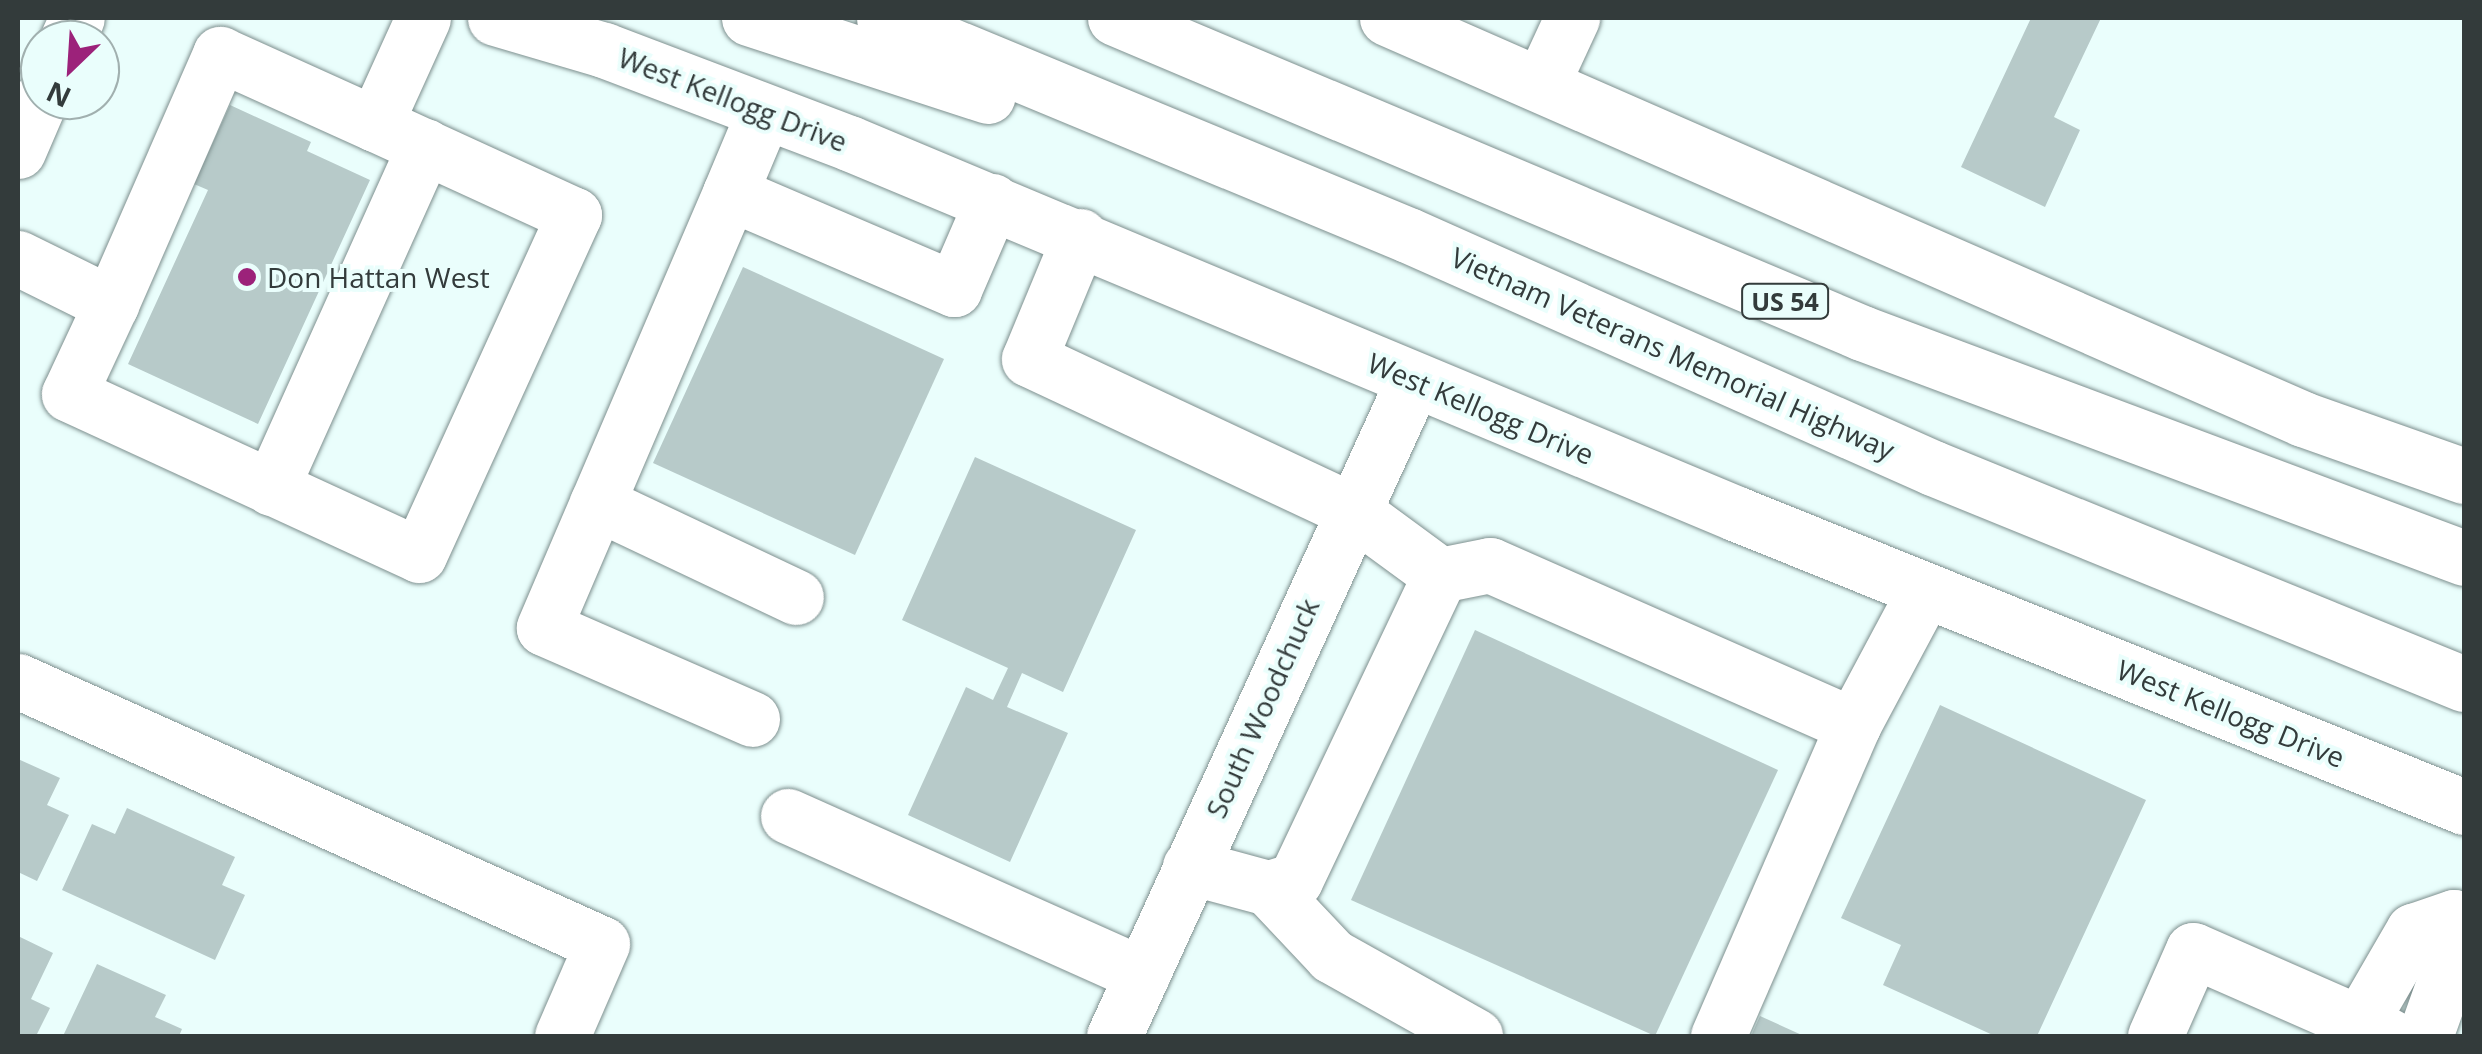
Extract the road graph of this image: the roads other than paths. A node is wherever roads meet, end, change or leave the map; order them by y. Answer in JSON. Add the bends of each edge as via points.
{"nodes":[{"id":1,"x":422,"y":18,"type":"edge"},
{"id":2,"x":495,"y":18,"type":"edge"},
{"id":3,"x":749,"y":18,"type":"edge"},
{"id":4,"x":884,"y":18,"type":"edge"},
{"id":5,"x":1115,"y":18,"type":"edge"},
{"id":6,"x":1387,"y":18,"type":"edge"},
{"id":7,"x":1572,"y":18,"type":"edge"},
{"id":8,"x":1542,"y":83,"type":"junction"},
{"id":9,"x":764,"y":112,"type":"junction"},
{"id":10,"x":31,"y":120,"type":"edge"},
{"id":11,"x":375,"y":124,"type":"junction"},
{"id":12,"x":425,"y":146,"type":"junction"},
{"id":13,"x":18,"y":151,"type":"edge"},
{"id":14,"x":730,"y":194,"type":"junction"},
{"id":15,"x":992,"y":201,"type":"junction"},
{"id":16,"x":1408,"y":235,"type":"junction"},
{"id":17,"x":1080,"y":236,"type":"junction"},
{"id":18,"x":18,"y":258,"type":"edge"},
{"id":19,"x":111,"y":304,"type":"junction"},
{"id":20,"x":1413,"y":381,"type":"junction"},
{"id":21,"x":2464,"y":476,"type":"edge"},
{"id":22,"x":271,"y":488,"type":"junction"},
{"id":23,"x":597,"y":503,"type":"junction"},
{"id":24,"x":1353,"y":511,"type":"junction"},
{"id":25,"x":2464,"y":558,"type":"edge"},
{"id":26,"x":1440,"y":575,"type":"junction"},
{"id":27,"x":1925,"y":590,"type":"junction"},
{"id":28,"x":796,"y":597,"type":"dead end"},
{"id":29,"x":18,"y":681,"type":"edge"},
{"id":30,"x":2456,"y":681,"type":"edge"},
{"id":31,"x":752,"y":719,"type":"dead end"},
{"id":32,"x":1853,"y":724,"type":"junction"},
{"id":33,"x":2464,"y":806,"type":"edge"},
{"id":34,"x":788,"y":816,"type":"dead end"},
{"id":35,"x":1190,"y":868,"type":"junction"},
{"id":36,"x":1268,"y":888,"type":"junction"},
{"id":37,"x":2461,"y":905,"type":"edge"},
{"id":38,"x":1142,"y":974,"type":"junction"},
{"id":39,"x":2374,"y":1030,"type":"edge"},
{"id":40,"x":562,"y":1036,"type":"edge"},
{"id":41,"x":1114,"y":1036,"type":"edge"},
{"id":42,"x":1475,"y":1036,"type":"edge"},
{"id":43,"x":1718,"y":1036,"type":"edge"},
{"id":44,"x":2155,"y":1036,"type":"edge"},
{"id":45,"x":2425,"y":1036,"type":"edge"}],
"edges":[{"from":1,"to":11,"type":"main road"},
{"from":2,"to":9,"type":"main road","name":"West Kellogg Drive","via":[[604,50]]},
{"from":3,"to":16,"type":"main road"},
{"from":4,"to":16,"type":"main road","name":"Vietnam Veterans Memorial Highway"},
{"from":5,"to":25,"type":"main road","number":"US 54","via":[[1862,334]]},
{"from":6,"to":8,"type":"main road"},
{"from":7,"to":8,"type":"main road"},
{"from":8,"to":21,"type":"main road","via":[[2302,418]]},
{"from":9,"to":14,"type":"main road"},
{"from":9,"to":15,"type":"main road","name":"West Kellogg Drive"},
{"from":10,"to":13,"type":"main road"},
{"from":11,"to":12,"type":"main road"},
{"from":11,"to":19,"type":"main road","via":[[220,54]]},
{"from":12,"to":22,"type":"main road"},
{"from":12,"to":22,"type":"main road","via":[[574,216],[419,555]]},
{"from":14,"to":15,"type":"main road","via":[[954,288]]},
{"from":14,"to":23,"type":"main road"},
{"from":15,"to":17,"type":"main road","name":"West Kellogg Drive"},
{"from":16,"to":30,"type":"main road","name":"Vietnam Veterans Memorial Highway","via":[[1933,468]]},
{"from":17,"to":20,"type":"main road","name":"West Kellogg Drive"},
{"from":17,"to":24,"type":"main road","via":[[1028,359]]},
{"from":18,"to":19,"type":"main road"},
{"from":19,"to":22,"type":"main road","via":[[69,394]]},
{"from":20,"to":24,"type":"main road","name":"South Woodchuck"},
{"from":20,"to":27,"type":"main road","name":"West Kellogg Drive"},
{"from":23,"to":28,"type":"main road"},
{"from":23,"to":31,"type":"main road","via":[[544,628]]},
{"from":24,"to":26,"type":"main road"},
{"from":24,"to":35,"type":"main road","name":"South Woodchuck"},
{"from":26,"to":32,"type":"main road","via":[[1490,564]]},
{"from":26,"to":36,"type":"main road","via":[[1312,854],[1295,880]]},
{"from":27,"to":32,"type":"main road"},
{"from":27,"to":33,"type":"main road","name":"West Kellogg Drive"},
{"from":29,"to":40,"type":"main road","via":[[602,944]]},
{"from":32,"to":43,"type":"main road"},
{"from":34,"to":38,"type":"main road"},
{"from":35,"to":36,"type":"main road"},
{"from":35,"to":38,"type":"main road","name":"South Woodchuck"},
{"from":36,"to":42,"type":"main road","via":[[1332,956]]},
{"from":37,"to":39,"type":"main road","via":[[2414,931]]},
{"from":37,"to":45,"type":"main road","via":[[2456,950]]},
{"from":38,"to":41,"type":"main road","name":"South Woodchuck"},
{"from":39,"to":44,"type":"main road","via":[[2193,950]]}]}
